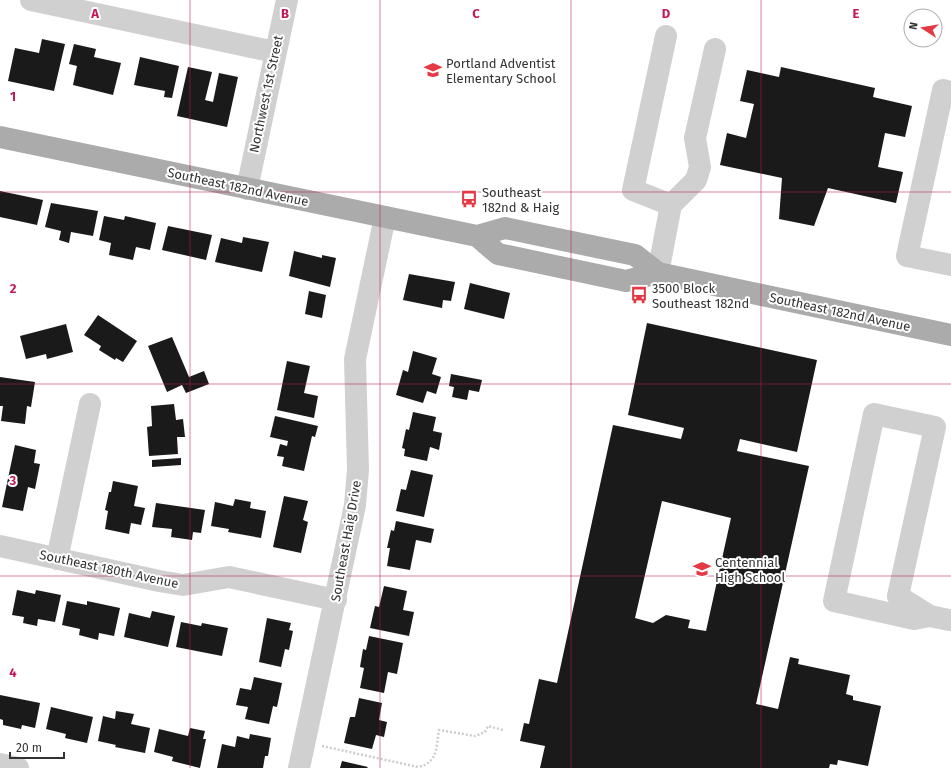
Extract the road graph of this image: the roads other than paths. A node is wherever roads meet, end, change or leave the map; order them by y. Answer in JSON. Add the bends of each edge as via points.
{"nodes":[{"id":1,"x":30,"y":0,"type":"edge"},
{"id":2,"x":287,"y":0,"type":"edge"},
{"id":3,"x":666,"y":36,"type":"dead end"},
{"id":4,"x":715,"y":49,"type":"dead end"},
{"id":5,"x":275,"y":52,"type":"junction"},
{"id":6,"x":951,"y":92,"type":"edge"},
{"id":7,"x":0,"y":137,"type":"edge"},
{"id":8,"x":247,"y":189,"type":"junction"},
{"id":9,"x":672,"y":205,"type":"junction"},
{"id":10,"x":385,"y":217,"type":"junction"},
{"id":11,"x":477,"y":236,"type":"junction"},
{"id":12,"x":951,"y":265,"type":"edge"},
{"id":13,"x":652,"y":269,"type":"junction"},
{"id":14,"x":951,"y":335,"type":"edge"},
{"id":15,"x":90,"y":404,"type":"dead end"},
{"id":16,"x":0,"y":546,"type":"edge"},
{"id":17,"x":57,"y":559,"type":"junction"},
{"id":18,"x":336,"y":600,"type":"junction"},
{"id":19,"x":940,"y":618,"type":"joint"},
{"id":20,"x":0,"y":764,"type":"edge"},
{"id":21,"x":18,"y":768,"type":"edge"},
{"id":22,"x":299,"y":768,"type":"edge"}],
"edges":[{"from":1,"to":5,"type":"street"},
{"from":2,"to":5,"type":"street","name":"Northwest 1st Street"},
{"from":3,"to":9,"type":"street","via":[[632,190]]},
{"from":4,"to":9,"type":"street","via":[[694,138],[700,167],[692,185]]},
{"from":5,"to":8,"type":"street","name":"Northwest 1st Street"},
{"from":6,"to":12,"type":"street","via":[[943,90],[908,256]]},
{"from":7,"to":8,"type":"main road","name":"Southeast 182nd Avenue"},
{"from":8,"to":10,"type":"main road","name":"Southeast 182nd Avenue"},
{"from":9,"to":13,"type":"street"},
{"from":10,"to":11,"type":"main road","name":"Southeast 182nd Avenue"},
{"from":10,"to":18,"type":"street","name":"Southeast Haig Drive","via":[[355,359],[355,505]]},
{"from":11,"to":13,"type":"main road","name":"Southeast 182nd Avenue","via":[[505,228],[635,255]]},
{"from":11,"to":13,"type":"main road","name":"Southeast 182nd Avenue","via":[[498,254],[626,281]]},
{"from":13,"to":14,"type":"main road","name":"Southeast 182nd Avenue"},
{"from":15,"to":17,"type":"street"},
{"from":16,"to":17,"type":"street","name":"Southeast 180th Avenue"},
{"from":17,"to":18,"type":"street","name":"Southeast 180th Avenue","via":[[183,585],[229,577]]},
{"from":18,"to":22,"type":"street","name":"Southeast Haig Drive"},
{"from":19,"to":19,"type":"street","via":[[898,596],[936,427],[874,414],[834,601],[914,619]]},
{"from":20,"to":21,"type":"street"}]}
